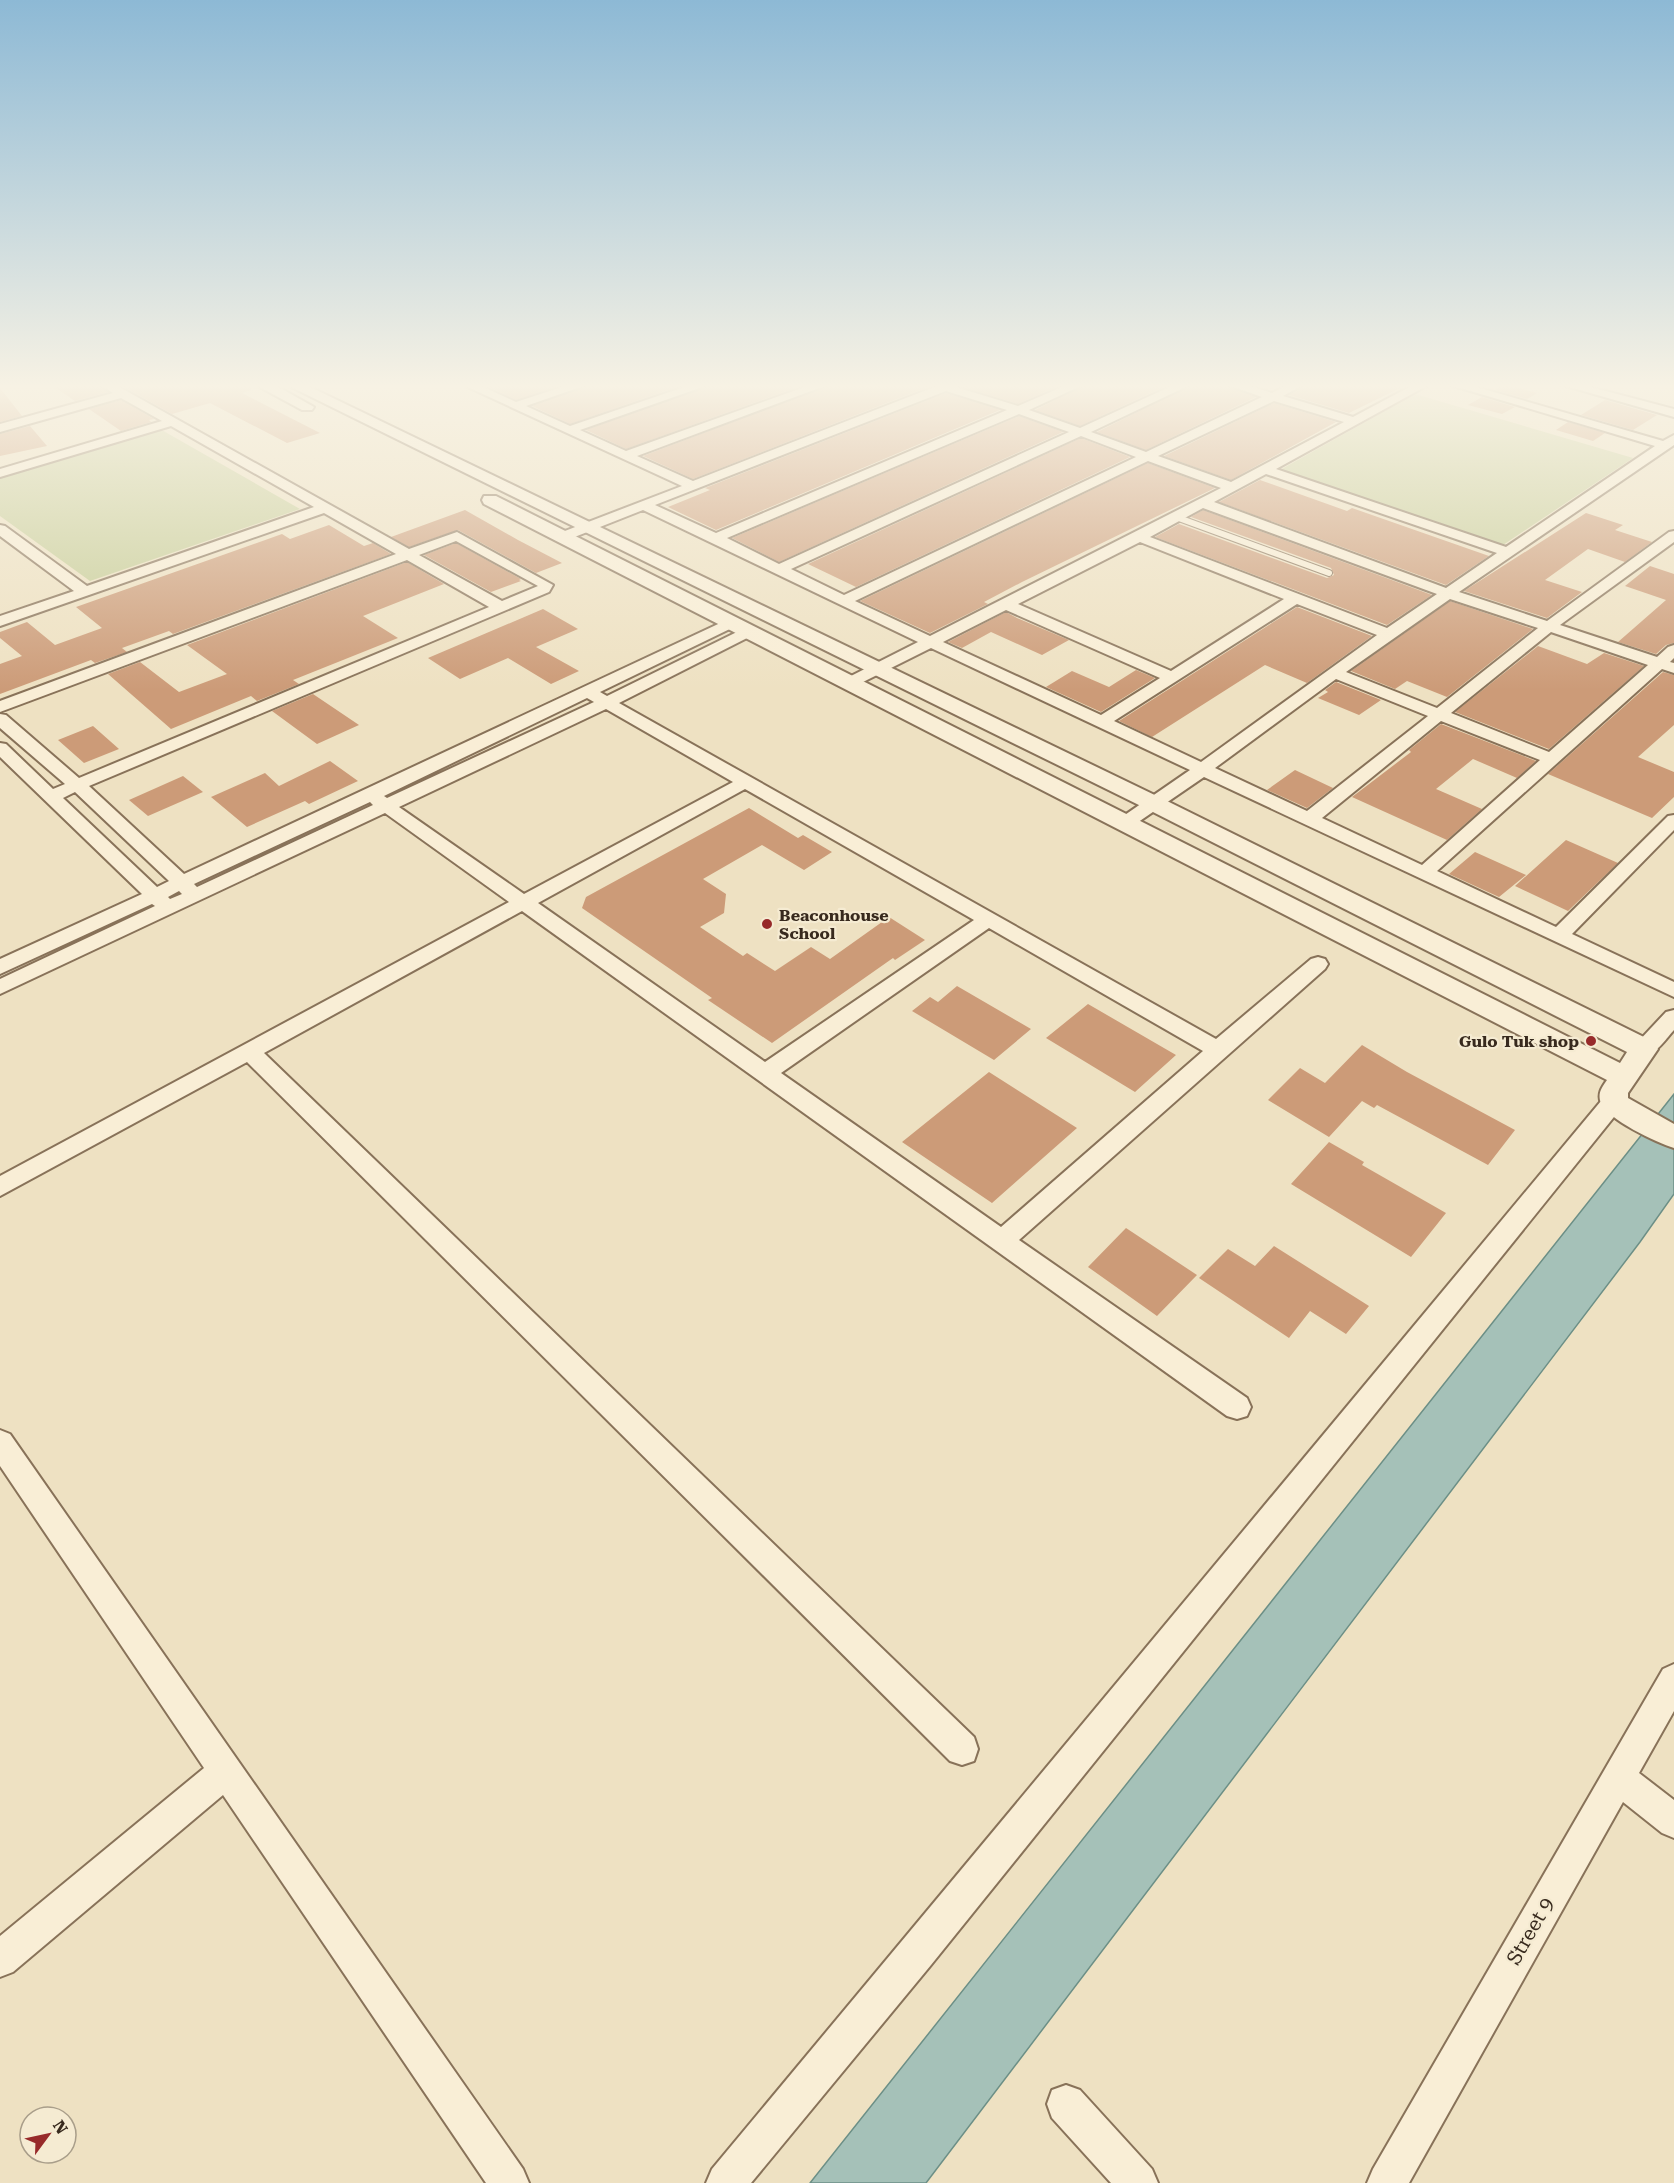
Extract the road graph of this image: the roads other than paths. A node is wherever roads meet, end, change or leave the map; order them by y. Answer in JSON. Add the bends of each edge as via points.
{"nodes":[{"id":1,"x":285,"y":486,"type":"edge"},
{"id":2,"x":461,"y":486,"type":"edge"},
{"id":3,"x":503,"y":486,"type":"edge"},
{"id":4,"x":693,"y":486,"type":"edge"},
{"id":5,"x":839,"y":486,"type":"edge"},
{"id":6,"x":963,"y":486,"type":"edge"},
{"id":7,"x":1085,"y":486,"type":"edge"},
{"id":8,"x":1229,"y":486,"type":"edge"},
{"id":9,"x":1313,"y":486,"type":"edge"},
{"id":10,"x":1605,"y":486,"type":"edge"},
{"id":11,"x":1232,"y":487,"type":"joint"},
{"id":12,"x":1203,"y":503,"type":"junction"},
{"id":13,"x":645,"y":506,"type":"junction"},
{"id":14,"x":325,"y":508,"type":"junction"},
{"id":15,"x":1176,"y":517,"type":"junction"},
{"id":16,"x":588,"y":527,"type":"junction"},
{"id":17,"x":0,"y":529,"type":"edge"},
{"id":18,"x":1674,"y":535,"type":"edge"},
{"id":19,"x":562,"y":537,"type":"junction"},
{"id":20,"x":1139,"y":537,"type":"junction"},
{"id":21,"x":716,"y":538,"type":"junction"},
{"id":22,"x":1507,"y":552,"type":"junction"},
{"id":23,"x":406,"y":554,"type":"junction"},
{"id":24,"x":779,"y":569,"type":"junction"},
{"id":25,"x":1329,"y":573,"type":"dead end"},
{"id":26,"x":85,"y":592,"type":"junction"},
{"id":27,"x":1450,"y":594,"type":"junction"},
{"id":28,"x":1296,"y":598,"type":"junction"},
{"id":29,"x":843,"y":601,"type":"junction"},
{"id":30,"x":1006,"y":604,"type":"junction"},
{"id":31,"x":501,"y":607,"type":"junction"},
{"id":32,"x":0,"y":621,"type":"edge"},
{"id":33,"x":739,"y":627,"type":"junction"},
{"id":34,"x":1547,"y":628,"type":"junction"},
{"id":35,"x":1388,"y":634,"type":"junction"},
{"id":36,"x":932,"y":642,"type":"junction"},
{"id":37,"x":1674,"y":650,"type":"edge"},
{"id":38,"x":1666,"y":665,"type":"edge"},
{"id":39,"x":878,"y":669,"type":"junction"},
{"id":40,"x":1335,"y":673,"type":"junction"},
{"id":41,"x":1170,"y":676,"type":"junction"},
{"id":42,"x":849,"y":683,"type":"junction"},
{"id":43,"x":588,"y":692,"type":"junction"},
{"id":44,"x":607,"y":702,"type":"junction"},
{"id":45,"x":0,"y":707,"type":"edge"},
{"id":46,"x":1439,"y":714,"type":"junction"},
{"id":47,"x":0,"y":719,"type":"edge"},
{"id":48,"x":1102,"y":722,"type":"junction"},
{"id":49,"x":0,"y":748,"type":"edge"},
{"id":50,"x":1552,"y":759,"type":"junction"},
{"id":51,"x":1203,"y":770,"type":"junction"},
{"id":52,"x":747,"y":781,"type":"junction"},
{"id":53,"x":77,"y":785,"type":"junction"},
{"id":54,"x":51,"y":796,"type":"junction"},
{"id":55,"x":379,"y":800,"type":"junction"},
{"id":56,"x":1155,"y":804,"type":"junction"},
{"id":57,"x":1309,"y":819,"type":"junction"},
{"id":58,"x":1674,"y":820,"type":"edge"},
{"id":59,"x":1125,"y":823,"type":"junction"},
{"id":60,"x":1424,"y":873,"type":"junction"},
{"id":61,"x":188,"y":889,"type":"junction"},
{"id":62,"x":155,"y":895,"type":"junction"},
{"id":63,"x":523,"y":902,"type":"junction"},
{"id":64,"x":169,"y":908,"type":"junction"},
{"id":65,"x":989,"y":919,"type":"junction"},
{"id":66,"x":1558,"y":936,"type":"junction"},
{"id":67,"x":1318,"y":964,"type":"dead end"},
{"id":68,"x":0,"y":967,"type":"edge"},
{"id":69,"x":0,"y":987,"type":"edge"},
{"id":70,"x":1674,"y":990,"type":"edge"},
{"id":71,"x":1674,"y":1017,"type":"edge"},
{"id":72,"x":1644,"y":1049,"type":"junction"},
{"id":73,"x":1218,"y":1050,"type":"junction"},
{"id":74,"x":249,"y":1052,"type":"junction"},
{"id":75,"x":765,"y":1073,"type":"junction"},
{"id":76,"x":1619,"y":1089,"type":"junction"},
{"id":77,"x":1674,"y":1137,"type":"edge"},
{"id":78,"x":0,"y":1187,"type":"edge"},
{"id":79,"x":1001,"y":1240,"type":"junction"},
{"id":80,"x":1237,"y":1407,"type":"dead end"},
{"id":81,"x":0,"y":1443,"type":"edge"},
{"id":82,"x":1674,"y":1680,"type":"edge"},
{"id":83,"x":962,"y":1749,"type":"dead end"},
{"id":84,"x":226,"y":1771,"type":"junction"},
{"id":85,"x":1618,"y":1778,"type":"junction"},
{"id":86,"x":1674,"y":1821,"type":"edge"},
{"id":87,"x":0,"y":1959,"type":"edge"},
{"id":88,"x":1066,"y":2104,"type":"dead end"},
{"id":89,"x":509,"y":2183,"type":"edge"},
{"id":90,"x":726,"y":2183,"type":"edge"},
{"id":91,"x":1138,"y":2183,"type":"edge"},
{"id":92,"x":1387,"y":2183,"type":"edge"}],
"edges":[{"from":1,"to":14,"type":"street"},
{"from":2,"to":19,"type":"street"},
{"from":3,"to":16,"type":"street"},
{"from":4,"to":13,"type":"street"},
{"from":5,"to":21,"type":"street"},
{"from":6,"to":24,"type":"street"},
{"from":7,"to":29,"type":"street"},
{"from":8,"to":11,"type":"street"},
{"from":9,"to":22,"type":"street"},
{"from":10,"to":22,"type":"street"},
{"from":11,"to":12,"type":"street"},
{"from":12,"to":15,"type":"street"},
{"from":12,"to":27,"type":"street"},
{"from":13,"to":16,"type":"street"},
{"from":13,"to":21,"type":"street"},
{"from":14,"to":23,"type":"street"},
{"from":14,"to":26,"type":"street"},
{"from":15,"to":20,"type":"street"},
{"from":15,"to":25,"type":"lane"},
{"from":16,"to":19,"type":"street"},
{"from":16,"to":39,"type":"street"},
{"from":17,"to":26,"type":"street"},
{"from":18,"to":34,"type":"street"},
{"from":19,"to":33,"type":"street"},
{"from":20,"to":28,"type":"street"},
{"from":20,"to":30,"type":"street"},
{"from":21,"to":24,"type":"street"},
{"from":22,"to":27,"type":"street"},
{"from":23,"to":31,"type":"street"},
{"from":23,"to":31,"type":"street","via":[[457,536],[546,585]]},
{"from":23,"to":45,"type":"street"},
{"from":24,"to":29,"type":"street"},
{"from":26,"to":32,"type":"street"},
{"from":27,"to":34,"type":"street"},
{"from":27,"to":35,"type":"street"},
{"from":28,"to":35,"type":"street"},
{"from":28,"to":41,"type":"street"},
{"from":29,"to":36,"type":"street"},
{"from":30,"to":36,"type":"street"},
{"from":30,"to":41,"type":"street"},
{"from":31,"to":53,"type":"street"},
{"from":33,"to":42,"type":"street"},
{"from":33,"to":43,"type":"street"},
{"from":33,"to":44,"type":"street"},
{"from":34,"to":38,"type":"street"},
{"from":34,"to":46,"type":"street"},
{"from":35,"to":40,"type":"street"},
{"from":36,"to":39,"type":"street"},
{"from":36,"to":48,"type":"street"},
{"from":37,"to":38,"type":"street"},
{"from":38,"to":50,"type":"street"},
{"from":39,"to":42,"type":"street"},
{"from":39,"to":56,"type":"street"},
{"from":40,"to":46,"type":"street"},
{"from":40,"to":51,"type":"street"},
{"from":41,"to":48,"type":"street"},
{"from":42,"to":59,"type":"street"},
{"from":43,"to":44,"type":"street"},
{"from":43,"to":55,"type":"street"},
{"from":44,"to":52,"type":"street"},
{"from":44,"to":55,"type":"street"},
{"from":46,"to":50,"type":"street"},
{"from":46,"to":57,"type":"street"},
{"from":47,"to":53,"type":"street"},
{"from":48,"to":51,"type":"street"},
{"from":49,"to":54,"type":"street"},
{"from":50,"to":60,"type":"street"},
{"from":51,"to":56,"type":"street"},
{"from":51,"to":57,"type":"street"},
{"from":52,"to":63,"type":"street"},
{"from":52,"to":65,"type":"street"},
{"from":53,"to":54,"type":"street"},
{"from":53,"to":61,"type":"street"},
{"from":54,"to":62,"type":"street"},
{"from":55,"to":61,"type":"street"},
{"from":55,"to":63,"type":"street"},
{"from":56,"to":59,"type":"street"},
{"from":56,"to":72,"type":"street"},
{"from":57,"to":60,"type":"street"},
{"from":58,"to":66,"type":"street"},
{"from":59,"to":76,"type":"street"},
{"from":60,"to":66,"type":"street"},
{"from":61,"to":62,"type":"street"},
{"from":61,"to":64,"type":"street"},
{"from":62,"to":64,"type":"street"},
{"from":62,"to":68,"type":"street"},
{"from":63,"to":74,"type":"street"},
{"from":63,"to":75,"type":"street"},
{"from":64,"to":69,"type":"street"},
{"from":65,"to":73,"type":"street"},
{"from":65,"to":75,"type":"street"},
{"from":66,"to":70,"type":"street"},
{"from":67,"to":73,"type":"street"},
{"from":71,"to":72,"type":"street"},
{"from":72,"to":76,"type":"street"},
{"from":73,"to":79,"type":"street"},
{"from":74,"to":78,"type":"street"},
{"from":74,"to":83,"type":"street"},
{"from":75,"to":79,"type":"street"},
{"from":76,"to":77,"type":"street","via":[[1641,1119]]},
{"from":76,"to":90,"type":"street","via":[[926,1943]]},
{"from":79,"to":80,"type":"street"},
{"from":81,"to":84,"type":"street"},
{"from":82,"to":85,"type":"street","name":"Street 9"},
{"from":84,"to":87,"type":"street"},
{"from":84,"to":89,"type":"street"},
{"from":85,"to":86,"type":"street"},
{"from":85,"to":92,"type":"street","name":"Street 9"},
{"from":88,"to":91,"type":"street"}]}
